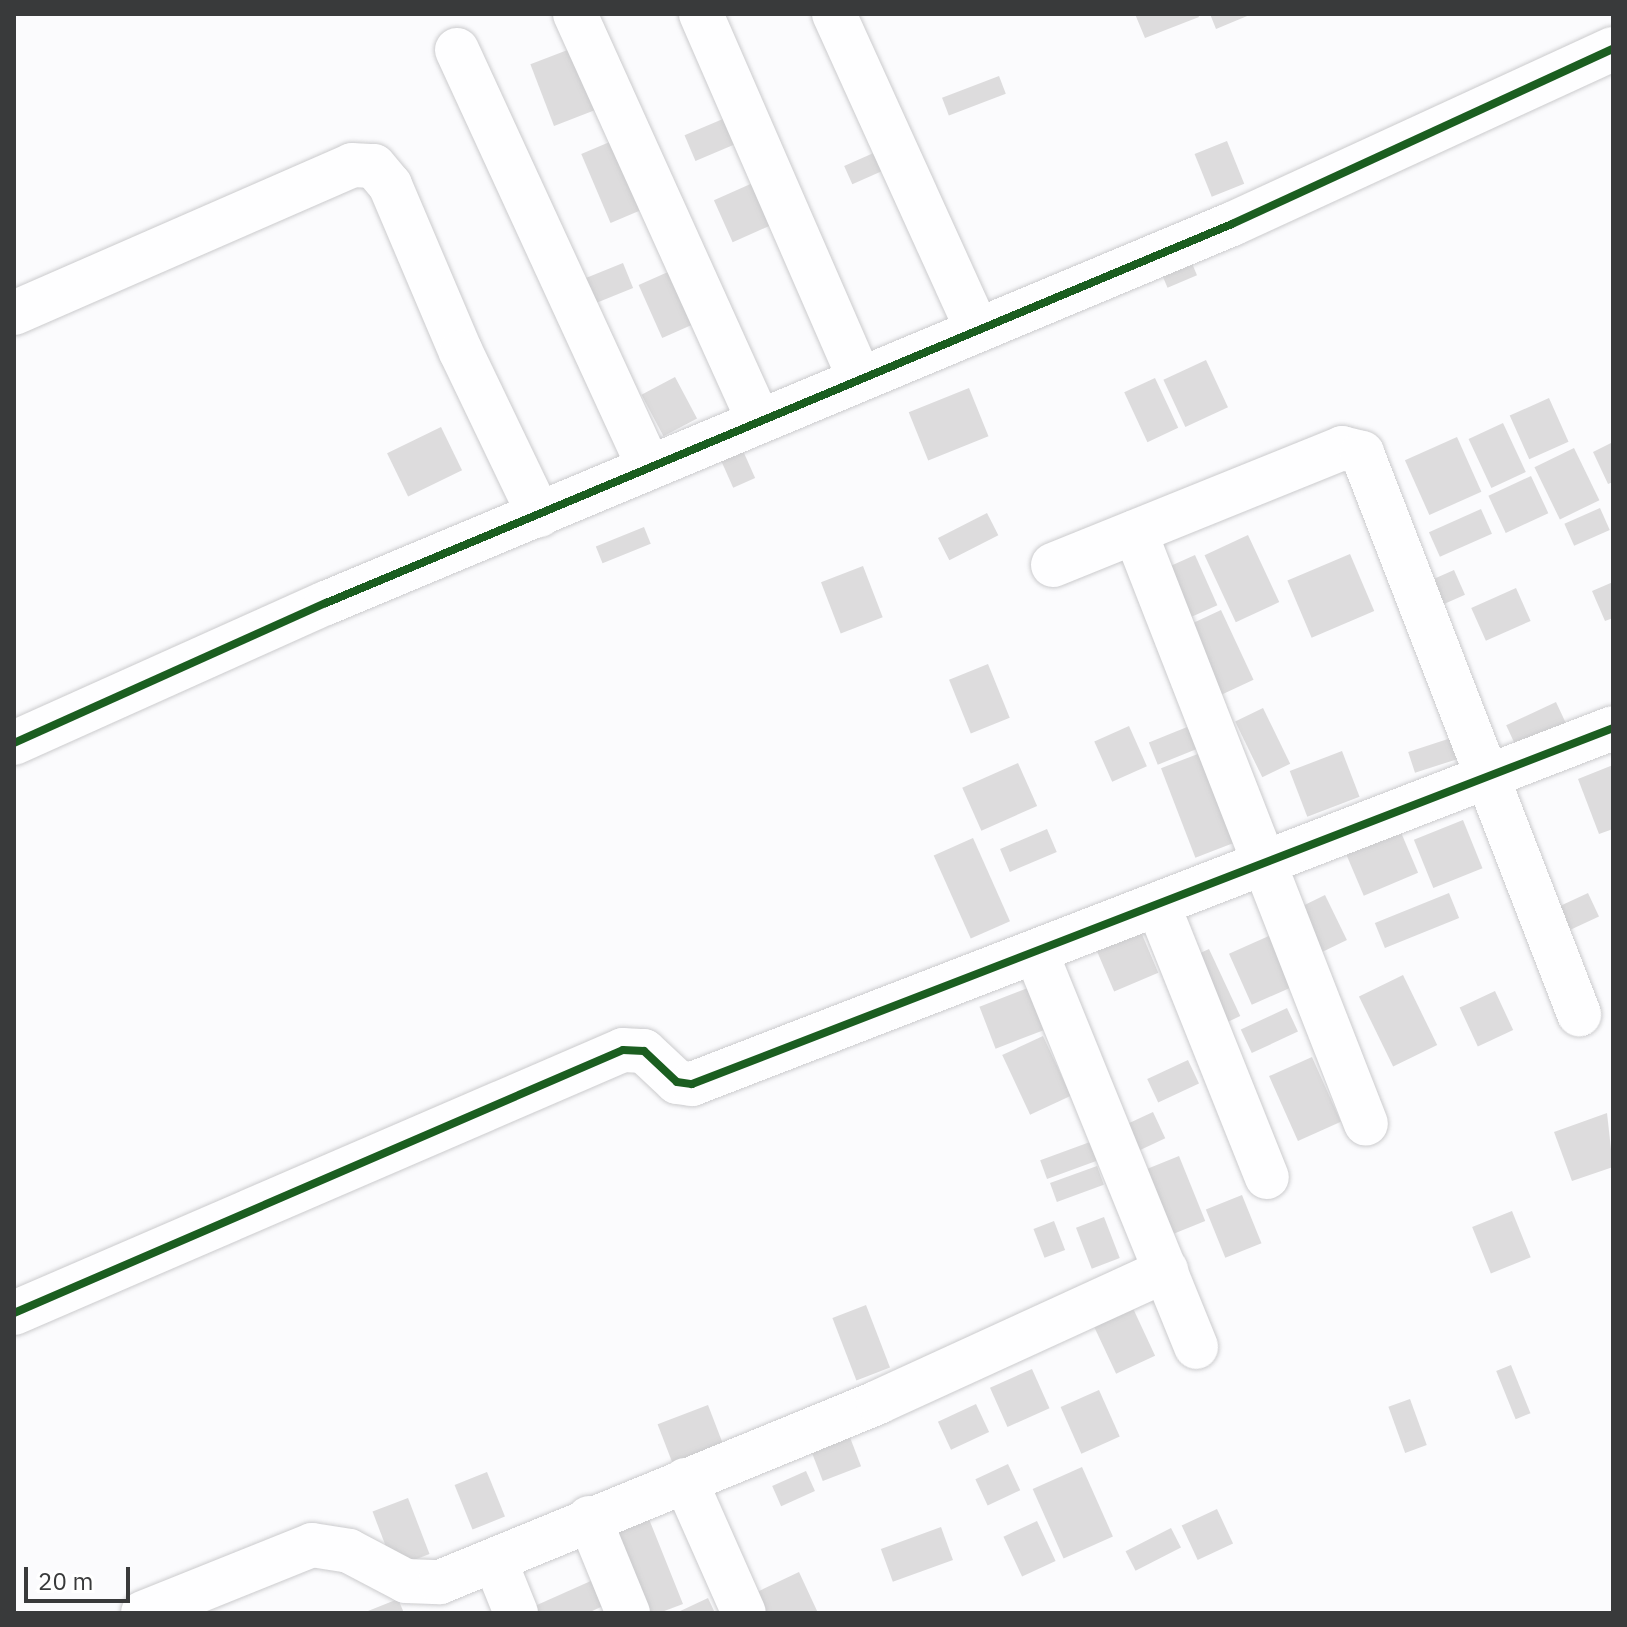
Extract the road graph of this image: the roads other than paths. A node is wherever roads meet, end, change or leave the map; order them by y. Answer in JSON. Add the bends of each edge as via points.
{"nodes":[{"id":1,"x":575,"y":14,"type":"edge"},
{"id":2,"x":701,"y":14,"type":"edge"},
{"id":3,"x":834,"y":14,"type":"edge"},
{"id":4,"x":1613,"y":49,"type":"edge"},
{"id":5,"x":457,"y":50,"type":"dead end"},
{"id":6,"x":14,"y":313,"type":"edge"},
{"id":7,"x":976,"y":327,"type":"junction"},
{"id":8,"x":859,"y":378,"type":"junction"},
{"id":9,"x":758,"y":420,"type":"junction"},
{"id":10,"x":648,"y":466,"type":"junction"},
{"id":11,"x":539,"y":515,"type":"junction"},
{"id":12,"x":1135,"y":532,"type":"junction"},
{"id":13,"x":1053,"y":565,"type":"dead end"},
{"id":14,"x":1613,"y":728,"type":"edge"},
{"id":15,"x":14,"y":743,"type":"edge"},
{"id":16,"x":1491,"y":775,"type":"junction"},
{"id":17,"x":1264,"y":863,"type":"junction"},
{"id":18,"x":1158,"y":905,"type":"junction"},
{"id":19,"x":1037,"y":955,"type":"junction"},
{"id":20,"x":1579,"y":1014,"type":"dead end"},
{"id":21,"x":1366,"y":1124,"type":"dead end"},
{"id":22,"x":1267,"y":1177,"type":"dead end"},
{"id":23,"x":1166,"y":1270,"type":"junction"},
{"id":24,"x":14,"y":1313,"type":"edge"},
{"id":25,"x":1196,"y":1347,"type":"dead end"},
{"id":26,"x":685,"y":1480,"type":"junction"},
{"id":27,"x":589,"y":1518,"type":"junction"},
{"id":28,"x":495,"y":1561,"type":"junction"},
{"id":29,"x":143,"y":1613,"type":"edge"},
{"id":30,"x":516,"y":1613,"type":"edge"},
{"id":31,"x":628,"y":1613,"type":"edge"},
{"id":32,"x":744,"y":1613,"type":"edge"}],
"edges":[{"from":1,"to":9,"type":"street"},
{"from":2,"to":8,"type":"street"},
{"from":3,"to":7,"type":"street"},
{"from":4,"to":7,"type":"street","via":[[1232,224]]},
{"from":5,"to":10,"type":"street"},
{"from":6,"to":11,"type":"street","via":[[352,165],[374,166],[390,185],[461,352]]},
{"from":7,"to":8,"type":"street"},
{"from":8,"to":9,"type":"street"},
{"from":9,"to":10,"type":"street"},
{"from":10,"to":11,"type":"street"},
{"from":11,"to":15,"type":"street"},
{"from":12,"to":13,"type":"street"},
{"from":12,"to":16,"type":"street","via":[[1342,448],[1362,453]]},
{"from":12,"to":17,"type":"street"},
{"from":14,"to":16,"type":"street"},
{"from":16,"to":17,"type":"street"},
{"from":16,"to":20,"type":"street"},
{"from":17,"to":18,"type":"street"},
{"from":17,"to":21,"type":"street"},
{"from":18,"to":19,"type":"street"},
{"from":18,"to":22,"type":"street"},
{"from":19,"to":23,"type":"street"},
{"from":19,"to":24,"type":"street","via":[[692,1084],[677,1082],[644,1051],[623,1050]]},
{"from":23,"to":25,"type":"street"},
{"from":23,"to":26,"type":"street","via":[[878,1402]]},
{"from":26,"to":27,"type":"street"},
{"from":26,"to":32,"type":"street"},
{"from":27,"to":28,"type":"street"},
{"from":27,"to":31,"type":"street"},
{"from":28,"to":29,"type":"street","via":[[420,1584],[349,1551],[312,1545]]},
{"from":28,"to":30,"type":"street"}]}
